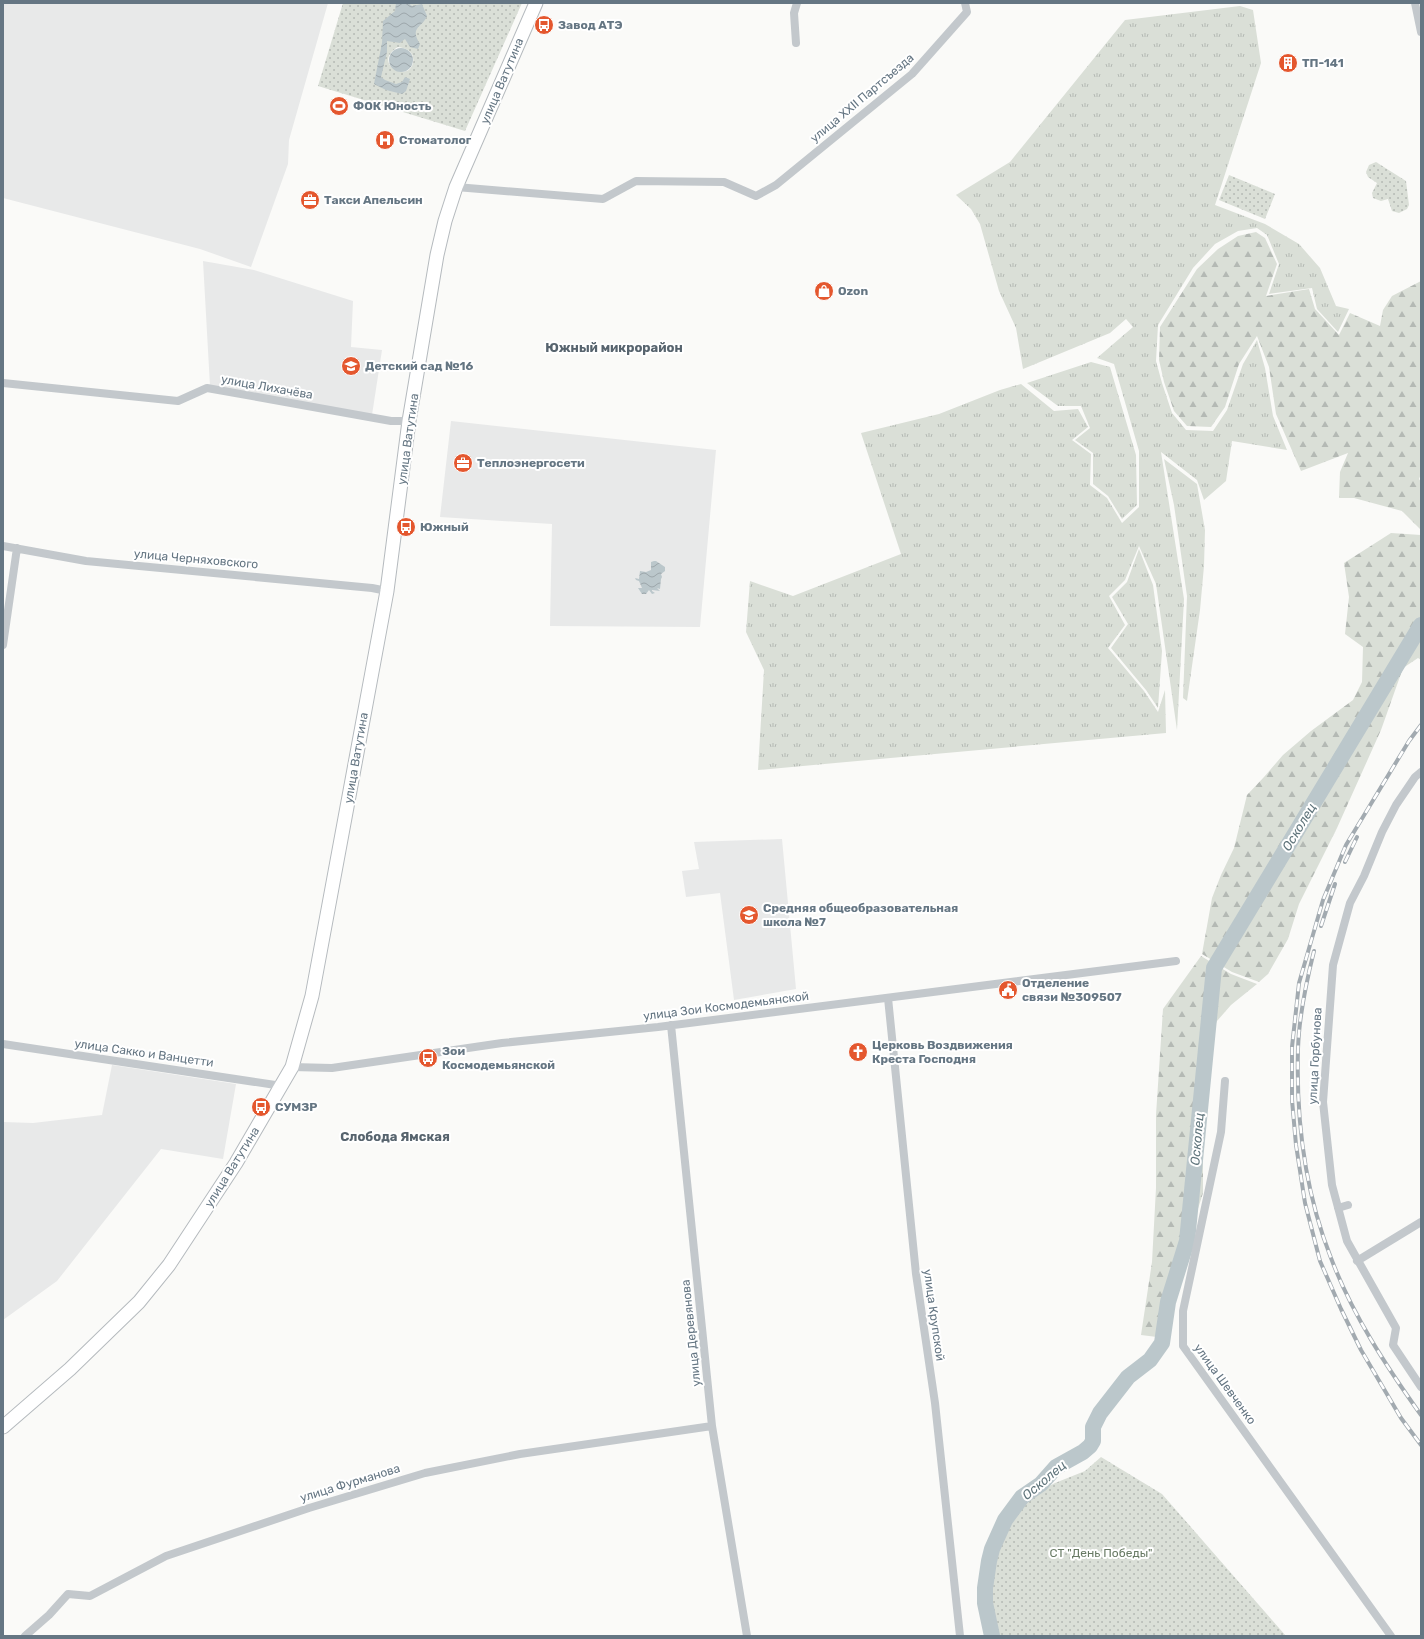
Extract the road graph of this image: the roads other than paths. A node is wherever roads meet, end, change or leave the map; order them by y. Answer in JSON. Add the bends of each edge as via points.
{"nodes":[{"id":1,"x":536,"y":3,"type":"edge"},
{"id":2,"x":797,"y":3,"type":"edge"},
{"id":3,"x":965,"y":3,"type":"edge"},
{"id":4,"x":1415,"y":3,"type":"edge"},
{"id":5,"x":1421,"y":32,"type":"edge"},
{"id":6,"x":796,"y":43,"type":"dead end"},
{"id":7,"x":456,"y":187,"type":"junction"},
{"id":8,"x":3,"y":383,"type":"edge"},
{"id":9,"x":409,"y":421,"type":"junction"},
{"id":10,"x":3,"y":546,"type":"edge"},
{"id":11,"x":17,"y":548,"type":"junction"},
{"id":12,"x":387,"y":591,"type":"junction"},
{"id":13,"x":3,"y":645,"type":"edge"},
{"id":14,"x":1421,"y":772,"type":"edge"},
{"id":15,"x":1176,"y":961,"type":"dead end"},
{"id":16,"x":888,"y":998,"type":"junction"},
{"id":17,"x":672,"y":1025,"type":"junction"},
{"id":18,"x":3,"y":1044,"type":"edge"},
{"id":19,"x":292,"y":1067,"type":"junction"},
{"id":20,"x":1225,"y":1081,"type":"dead end"},
{"id":21,"x":282,"y":1086,"type":"junction"},
{"id":22,"x":1348,"y":1205,"type":"dead end"},
{"id":23,"x":1338,"y":1208,"type":"junction"},
{"id":24,"x":1421,"y":1222,"type":"edge"},
{"id":25,"x":1357,"y":1261,"type":"junction"},
{"id":26,"x":1421,"y":1387,"type":"edge"},
{"id":27,"x":712,"y":1426,"type":"junction"},
{"id":28,"x":3,"y":1427,"type":"edge"},
{"id":29,"x":25,"y":1636,"type":"edge"},
{"id":30,"x":747,"y":1636,"type":"edge"},
{"id":31,"x":960,"y":1636,"type":"edge"},
{"id":32,"x":1391,"y":1636,"type":"edge"}],
"edges":[{"from":1,"to":7,"type":"main road","name":"улица Ватутина"},
{"from":2,"to":6,"type":"street","via":[[794,13]]},
{"from":3,"to":7,"type":"street","name":"улица XXII Партсъезда","via":[[967,12],[912,74],[776,185],[756,196],[724,182],[636,181],[603,199]]},
{"from":4,"to":5,"type":"street"},
{"from":7,"to":9,"type":"main road","name":"улица Ватутина","via":[[437,255]]},
{"from":8,"to":9,"type":"street","name":"улица Лихачёва","via":[[178,401],[207,388],[391,421]]},
{"from":9,"to":12,"type":"main road","name":"улица Ватутина"},
{"from":10,"to":11,"type":"street","name":"улица Черняховского"},
{"from":11,"to":12,"type":"street","name":"улица Черняховского","via":[[86,561]]},
{"from":11,"to":13,"type":"street"},
{"from":12,"to":19,"type":"main road","name":"улица Ватутина","via":[[312,996]]},
{"from":14,"to":23,"type":"street","name":"улица Горбунова","via":[[1396,805],[1350,902],[1333,965],[1323,1102],[1332,1185]]},
{"from":15,"to":16,"type":"street","name":"улица Зои Космодемьянской"},
{"from":16,"to":17,"type":"street","name":"улица Зои Космодемьянской"},
{"from":16,"to":31,"type":"street","name":"улица Крупской","via":[[916,1274],[934,1403]]},
{"from":17,"to":19,"type":"street","name":"улица Зои Космодемьянской","via":[[502,1043],[332,1068]]},
{"from":17,"to":27,"type":"street","name":"улица Деревянова"},
{"from":18,"to":21,"type":"street","name":"улица Сакко и Ванцетти"},
{"from":19,"to":21,"type":"main road","name":"улица Ватутина"},
{"from":20,"to":32,"type":"street","name":"улица Шевченко","via":[[1221,1132],[1183,1311],[1183,1346]]},
{"from":21,"to":28,"type":"main road","name":"улица Ватутина","via":[[236,1163],[173,1258],[143,1297],[70,1369]]},
{"from":22,"to":23,"type":"street"},
{"from":23,"to":25,"type":"street","name":"улица Горбунова","via":[[1347,1241]]},
{"from":24,"to":25,"type":"street"},
{"from":25,"to":26,"type":"street","name":"улица Горбунова","via":[[1396,1328],[1393,1345]]},
{"from":27,"to":29,"type":"street","name":"улица Фурманова","via":[[520,1454],[425,1473],[309,1508],[166,1556],[90,1596],[68,1594]]},
{"from":27,"to":30,"type":"street","name":"улица Деревянова"}]}
